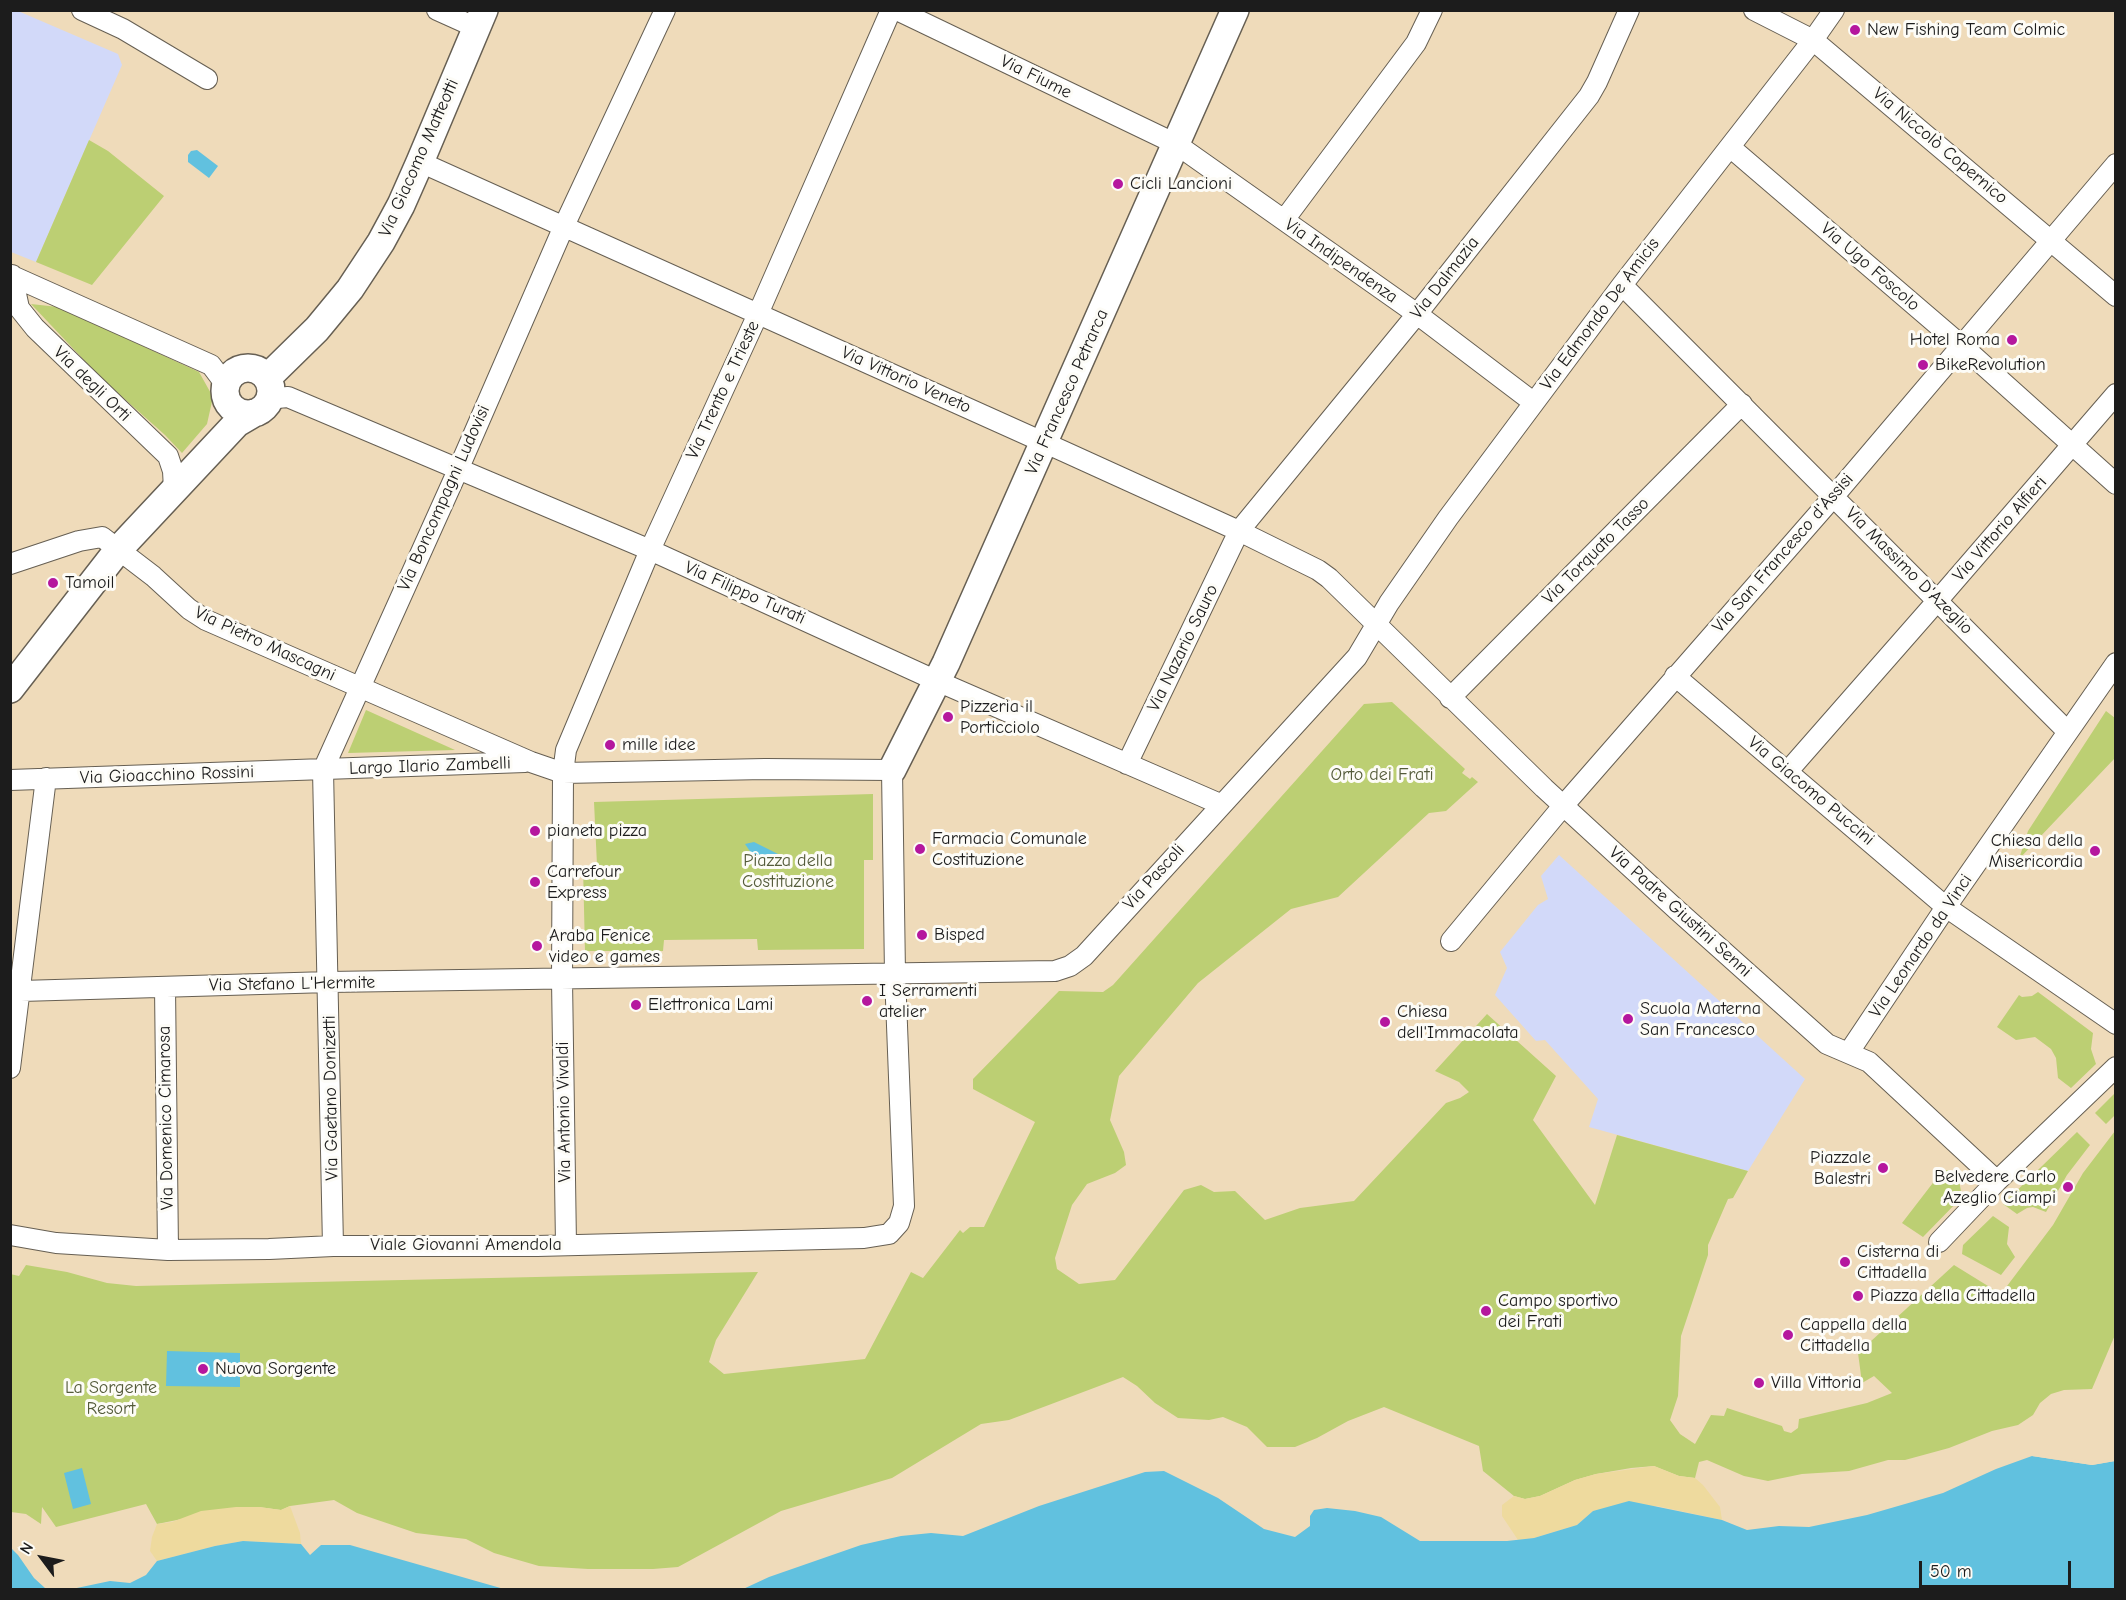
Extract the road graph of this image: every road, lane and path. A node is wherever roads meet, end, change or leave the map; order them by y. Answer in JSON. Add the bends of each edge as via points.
{"nodes":[{"id":1,"x":82,"y":10,"type":"edge"},
{"id":2,"x":436,"y":10,"type":"edge"},
{"id":3,"x":665,"y":10,"type":"edge"},
{"id":4,"x":891,"y":10,"type":"edge"},
{"id":5,"x":897,"y":10,"type":"edge"},
{"id":6,"x":1235,"y":10,"type":"edge"},
{"id":7,"x":1432,"y":10,"type":"edge"},
{"id":8,"x":1629,"y":10,"type":"edge"},
{"id":9,"x":1754,"y":10,"type":"edge"},
{"id":10,"x":1834,"y":10,"type":"edge"},
{"id":11,"x":481,"y":19,"type":"edge"},
{"id":12,"x":1813,"y":40,"type":"junction"},
{"id":13,"x":207,"y":79,"type":"dead end"},
{"id":14,"x":1176,"y":144,"type":"junction"},
{"id":15,"x":1730,"y":147,"type":"junction"},
{"id":16,"x":420,"y":162,"type":"junction"},
{"id":17,"x":2115,"y":164,"type":"edge"},
{"id":18,"x":1284,"y":220,"type":"junction"},
{"id":19,"x":564,"y":226,"type":"junction"},
{"id":20,"x":2050,"y":239,"type":"junction"},
{"id":21,"x":11,"y":275,"type":"edge"},
{"id":22,"x":1622,"y":285,"type":"junction"},
{"id":23,"x":2115,"y":296,"type":"edge"},
{"id":24,"x":758,"y":314,"type":"junction"},
{"id":25,"x":1417,"y":314,"type":"junction"},
{"id":26,"x":1961,"y":345,"type":"junction"},
{"id":27,"x":226,"y":391,"type":"junction"},
{"id":28,"x":2115,"y":394,"type":"edge"},
{"id":29,"x":263,"y":398,"type":"junction"},
{"id":30,"x":1533,"y":402,"type":"junction"},
{"id":31,"x":1742,"y":404,"type":"junction"},
{"id":32,"x":1044,"y":442,"type":"junction"},
{"id":33,"x":2072,"y":446,"type":"junction"},
{"id":34,"x":198,"y":465,"type":"junction"},
{"id":35,"x":458,"y":470,"type":"junction"},
{"id":36,"x":2115,"y":484,"type":"edge"},
{"id":37,"x":174,"y":489,"type":"junction"},
{"id":38,"x":1834,"y":496,"type":"junction"},
{"id":39,"x":1239,"y":531,"type":"junction"},
{"id":40,"x":118,"y":550,"type":"junction"},
{"id":41,"x":650,"y":550,"type":"junction"},
{"id":42,"x":12,"y":563,"type":"edge"},
{"id":43,"x":1938,"y":600,"type":"junction"},
{"id":44,"x":1376,"y":624,"type":"junction"},
{"id":45,"x":1400,"y":648,"type":"junction"},
{"id":46,"x":1357,"y":657,"type":"junction"},
{"id":47,"x":2115,"y":663,"type":"edge"},
{"id":48,"x":1675,"y":676,"type":"junction"},
{"id":49,"x":938,"y":681,"type":"junction"},
{"id":50,"x":359,"y":688,"type":"junction"},
{"id":51,"x":10,"y":690,"type":"edge"},
{"id":52,"x":1450,"y":698,"type":"junction"},
{"id":53,"x":2067,"y":731,"type":"junction"},
{"id":54,"x":531,"y":762,"type":"junction"},
{"id":55,"x":1127,"y":764,"type":"junction"},
{"id":56,"x":323,"y":770,"type":"junction"},
{"id":57,"x":892,"y":770,"type":"junction"},
{"id":58,"x":1788,"y":771,"type":"junction"},
{"id":59,"x":563,"y":773,"type":"junction"},
{"id":60,"x":46,"y":778,"type":"junction"},
{"id":61,"x":10,"y":780,"type":"edge"},
{"id":62,"x":1220,"y":804,"type":"junction"},
{"id":63,"x":1563,"y":806,"type":"junction"},
{"id":64,"x":1946,"y":907,"type":"junction"},
{"id":65,"x":1451,"y":941,"type":"dead end"},
{"id":66,"x":895,"y":974,"type":"junction"},
{"id":67,"x":562,"y":980,"type":"junction"},
{"id":68,"x":329,"y":982,"type":"junction"},
{"id":69,"x":165,"y":987,"type":"junction"},
{"id":70,"x":21,"y":990,"type":"junction"},
{"id":71,"x":2115,"y":1024,"type":"edge"},
{"id":72,"x":1849,"y":1052,"type":"junction"},
{"id":73,"x":2115,"y":1067,"type":"edge"},
{"id":74,"x":10,"y":1068,"type":"edge"},
{"id":75,"x":1997,"y":1181,"type":"junction"},
{"id":76,"x":10,"y":1235,"type":"edge"},
{"id":77,"x":1939,"y":1242,"type":"dead end"},
{"id":78,"x":566,"y":1245,"type":"junction"},
{"id":79,"x":333,"y":1246,"type":"junction"},
{"id":80,"x":168,"y":1250,"type":"junction"}],
"edges":[{"from":1,"to":13,"type":"street","via":[[123,29]]},
{"from":2,"to":11,"type":"street"},
{"from":3,"to":19,"type":"street","name":"Via Boncompagni Ludovisi"},
{"from":4,"to":24,"type":"street","name":"Via Trento e Trieste"},
{"from":5,"to":14,"type":"street","name":"Via Fiume"},
{"from":6,"to":14,"type":"street","name":"Via Francesco Petrarca"},
{"from":7,"to":18,"type":"street","via":[[1416,43]]},
{"from":8,"to":25,"type":"street","name":"Via Dalmazia","via":[[1589,96]]},
{"from":9,"to":12,"type":"street","name":"Via Niccolò Copernico"},
{"from":10,"to":12,"type":"street","name":"Via Edmondo De Amicis"},
{"from":11,"to":16,"type":"street","name":"Via Giacomo Matteotti"},
{"from":12,"to":15,"type":"street","name":"Via Edmondo De Amicis"},
{"from":12,"to":20,"type":"street","name":"Via Niccolò Copernico"},
{"from":14,"to":18,"type":"street","name":"Via Indipendenza"},
{"from":14,"to":32,"type":"street","name":"Via Francesco Petrarca"},
{"from":15,"to":22,"type":"street","name":"Via Edmondo De Amicis"},
{"from":15,"to":26,"type":"street","name":"Via Ugo Foscolo"},
{"from":16,"to":19,"type":"street","name":"Via Vittorio Veneto"},
{"from":16,"to":29,"type":"street","name":"Via Giacomo Matteotti","via":[[381,242],[350,290]]},
{"from":17,"to":20,"type":"street","name":"Via San Francesco d'Assisi"},
{"from":18,"to":25,"type":"street","name":"Via Indipendenza"},
{"from":19,"to":24,"type":"street","name":"Via Vittorio Veneto"},
{"from":19,"to":35,"type":"street","name":"Via Boncompagni Ludovisi"},
{"from":20,"to":23,"type":"street","name":"Via Niccolò Copernico"},
{"from":20,"to":26,"type":"street","name":"Via San Francesco d'Assisi"},
{"from":21,"to":27,"type":"street","via":[[211,365]]},
{"from":21,"to":37,"type":"street","name":"Via degli Orti","via":[[19,308],[34,328],[168,456]]},
{"from":22,"to":30,"type":"street","name":"Via Edmondo De Amicis"},
{"from":22,"to":31,"type":"street","name":"Via Massimo D'Azeglio"},
{"from":24,"to":32,"type":"street","name":"Via Vittorio Veneto"},
{"from":24,"to":41,"type":"street","name":"Via Trento e Trieste"},
{"from":25,"to":30,"type":"street","name":"Via Indipendenza"},
{"from":25,"to":39,"type":"street","name":"Via Dalmazia"},
{"from":26,"to":33,"type":"street","name":"Via Ugo Foscolo"},
{"from":26,"to":38,"type":"street","name":"Via San Francesco d'Assisi"},
{"from":27,"to":29,"type":"street","via":[[229,404],[240,413]]},
{"from":27,"to":29,"type":"street","via":[[232,374],[244,368],[256,370]]},
{"from":27,"to":34,"type":"street","via":[[221,419]]},
{"from":28,"to":33,"type":"street","name":"Via Vittorio Alfieri"},
{"from":29,"to":34,"type":"street","name":"Via Giacomo Matteotti"},
{"from":29,"to":35,"type":"street","name":"Via Filippo Turati","via":[[288,397]]},
{"from":30,"to":44,"type":"street","name":"Via Edmondo De Amicis"},
{"from":31,"to":38,"type":"street","name":"Via Massimo D'Azeglio"},
{"from":31,"to":52,"type":"street","name":"Via Torquato Tasso"},
{"from":32,"to":39,"type":"street","name":"Via Vittorio Veneto"},
{"from":32,"to":49,"type":"street","name":"Via Francesco Petrarca"},
{"from":33,"to":36,"type":"street","name":"Via Ugo Foscolo"},
{"from":33,"to":43,"type":"street","name":"Via Vittorio Alfieri"},
{"from":34,"to":37,"type":"street","name":"Via Giacomo Matteotti"},
{"from":35,"to":41,"type":"street","name":"Via Filippo Turati"},
{"from":35,"to":50,"type":"street","name":"Via Boncompagni Ludovisi"},
{"from":37,"to":40,"type":"street","name":"Via Giacomo Matteotti"},
{"from":38,"to":43,"type":"street","name":"Via Massimo D'Azeglio"},
{"from":38,"to":48,"type":"street","name":"Via San Francesco d'Assisi"},
{"from":39,"to":44,"type":"street","name":"Via Vittorio Veneto","via":[[1318,570]]},
{"from":39,"to":55,"type":"street","name":"Via Nazario Sauro"},
{"from":40,"to":42,"type":"street","name":"Via Pietro Mascagni","via":[[102,537]]},
{"from":40,"to":50,"type":"street","name":"Via Pietro Mascagni","via":[[206,620]]},
{"from":40,"to":51,"type":"street","name":"Via Giacomo Matteotti"},
{"from":41,"to":49,"type":"street","name":"Via Filippo Turati"},
{"from":41,"to":59,"type":"street","name":"Via Trento e Trieste","via":[[566,750]]},
{"from":43,"to":53,"type":"street","name":"Via Massimo D'Azeglio"},
{"from":43,"to":58,"type":"street","name":"Via Vittorio Alfieri"},
{"from":44,"to":45,"type":"street","name":"Via Padre Giustini Senni"},
{"from":44,"to":46,"type":"street","name":"Via Pascoli"},
{"from":45,"to":46,"type":"street"},
{"from":45,"to":52,"type":"street","name":"Via Padre Giustini Senni"},
{"from":46,"to":62,"type":"street","name":"Via Pascoli"},
{"from":47,"to":53,"type":"street","name":"Via Leonardo da Vinci"},
{"from":48,"to":58,"type":"street","name":"Via Giacomo Puccini"},
{"from":48,"to":63,"type":"street","name":"Via San Francesco d'Assisi"},
{"from":49,"to":55,"type":"street","name":"Via Filippo Turati"},
{"from":49,"to":57,"type":"street","name":"Via Francesco Petrarca"},
{"from":50,"to":54,"type":"street","name":"Largo Ilario Zambelli"},
{"from":50,"to":56,"type":"street","name":"Via Boncompagni Ludovisi"},
{"from":52,"to":63,"type":"street","name":"Via Padre Giustini Senni"},
{"from":53,"to":64,"type":"street","name":"Via Leonardo da Vinci"},
{"from":54,"to":56,"type":"street","name":"Largo Ilario Zambelli"},
{"from":54,"to":59,"type":"street"},
{"from":55,"to":62,"type":"street","name":"Via Filippo Turati"},
{"from":56,"to":60,"type":"street","name":"Via Gioacchino Rossini"},
{"from":56,"to":68,"type":"street","name":"Via Gaetano Donizetti"},
{"from":57,"to":59,"type":"street"},
{"from":57,"to":66,"type":"street"},
{"from":58,"to":64,"type":"street","name":"Via Giacomo Puccini"},
{"from":59,"to":67,"type":"street"},
{"from":60,"to":61,"type":"street","name":"Via Gioacchino Rossini"},
{"from":60,"to":70,"type":"street"},
{"from":62,"to":66,"type":"street","name":"Via Pascoli","via":[[1084,956],[1070,966],[1055,971]]},
{"from":63,"to":65,"type":"street","name":"Via San Francesco d'Assisi"},
{"from":63,"to":72,"type":"street","name":"Via Padre Giustini Senni","via":[[1827,1044]]},
{"from":64,"to":71,"type":"street","name":"Via Giacomo Puccini"},
{"from":64,"to":72,"type":"street","name":"Via Leonardo da Vinci"},
{"from":66,"to":67,"type":"street"},
{"from":66,"to":78,"type":"street","name":"Viale Giovanni Amendola","via":[[904,1206],[899,1223],[889,1234]]},
{"from":67,"to":68,"type":"street","name":"Via Stefano L'Hermite"},
{"from":67,"to":78,"type":"street","name":"Via Antonio Vivaldi"},
{"from":68,"to":69,"type":"street","name":"Via Stefano L'Hermite"},
{"from":68,"to":79,"type":"street","name":"Via Gaetano Donizetti"},
{"from":69,"to":70,"type":"street","name":"Via Stefano L'Hermite"},
{"from":69,"to":80,"type":"street","name":"Via Domenico Cimarosa"},
{"from":70,"to":74,"type":"street"},
{"from":72,"to":75,"type":"street","name":"Via Padre Giustini Senni","via":[[1869,1062]]},
{"from":73,"to":75,"type":"street"},
{"from":75,"to":77,"type":"street"},
{"from":76,"to":80,"type":"street","name":"Viale Giovanni Amendola","via":[[63,1244]]},
{"from":78,"to":79,"type":"street","name":"Viale Giovanni Amendola"},
{"from":79,"to":80,"type":"street","name":"Viale Giovanni Amendola"}]}
